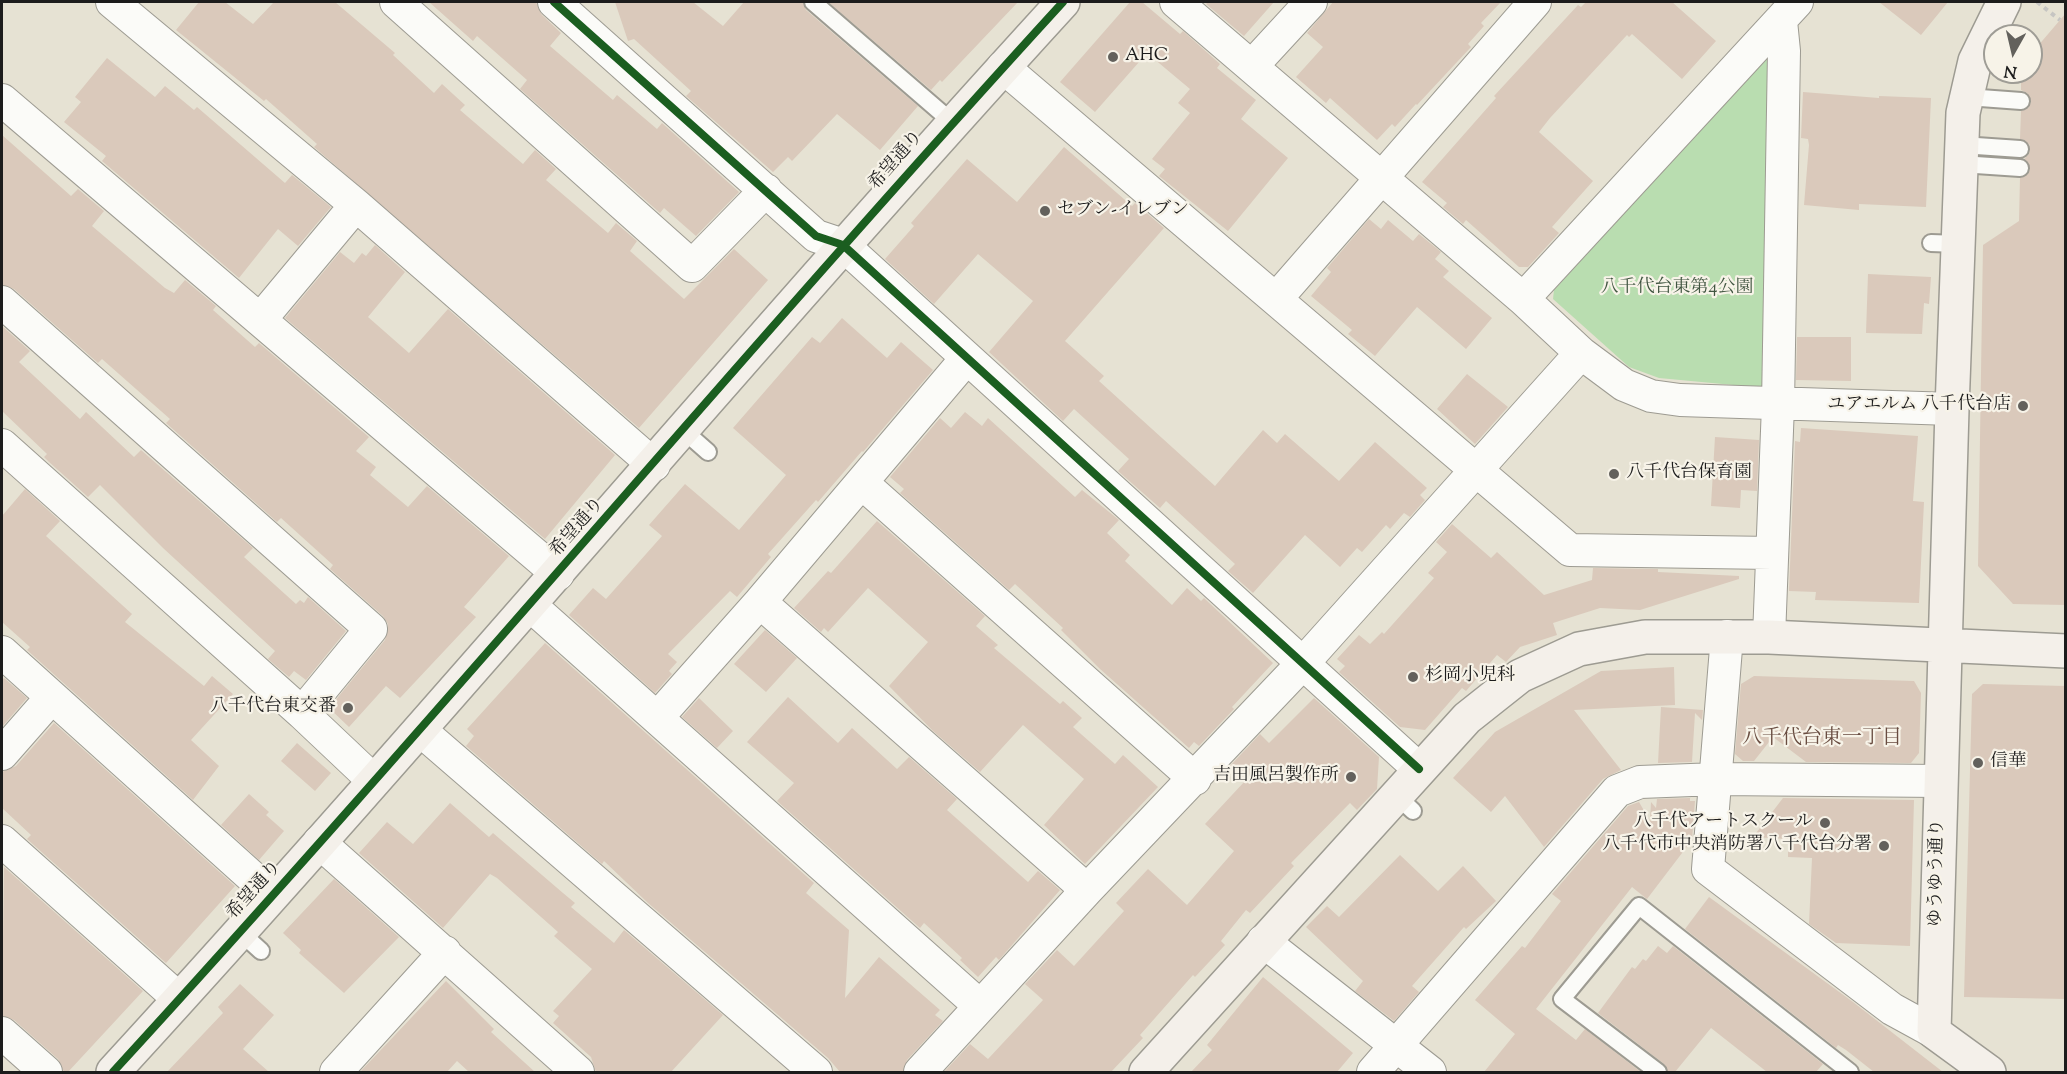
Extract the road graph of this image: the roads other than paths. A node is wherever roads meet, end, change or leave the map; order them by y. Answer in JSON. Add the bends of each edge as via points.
{"nodes":[{"id":1,"x":112,"y":2,"type":"edge"},
{"id":2,"x":396,"y":2,"type":"edge"},
{"id":3,"x":554,"y":2,"type":"edge"},
{"id":4,"x":813,"y":2,"type":"edge"},
{"id":5,"x":1063,"y":2,"type":"edge"},
{"id":6,"x":1176,"y":2,"type":"edge"},
{"id":7,"x":1311,"y":2,"type":"edge"},
{"id":8,"x":1535,"y":2,"type":"edge"},
{"id":9,"x":2004,"y":2,"type":"edge"},
{"id":10,"x":1779,"y":32,"type":"edge"},
{"id":11,"x":1252,"y":66,"type":"junction"},
{"id":12,"x":1003,"y":68,"type":"junction"},
{"id":13,"x":1967,"y":96,"type":"junction"},
{"id":14,"x":2,"y":100,"type":"edge"},
{"id":15,"x":2021,"y":101,"type":"dead end"},
{"id":16,"x":952,"y":122,"type":"junction"},
{"id":17,"x":2020,"y":149,"type":"dead end"},
{"id":18,"x":1962,"y":155,"type":"junction"},
{"id":19,"x":2020,"y":168,"type":"dead end"},
{"id":20,"x":1380,"y":177,"type":"junction"},
{"id":21,"x":766,"y":190,"type":"junction"},
{"id":22,"x":356,"y":205,"type":"junction"},
{"id":23,"x":843,"y":245,"type":"junction"},
{"id":24,"x":1523,"y":299,"type":"junction"},
{"id":25,"x":1269,"y":300,"type":"junction"},
{"id":26,"x":2,"y":302,"type":"edge"},
{"id":27,"x":260,"y":320,"type":"junction"},
{"id":28,"x":1581,"y":353,"type":"junction"},
{"id":29,"x":966,"y":359,"type":"junction"},
{"id":30,"x":1778,"y":405,"type":"junction"},
{"id":31,"x":1952,"y":409,"type":"junction"},
{"id":32,"x":683,"y":430,"type":"junction"},
{"id":33,"x":2,"y":445,"type":"edge"},
{"id":34,"x":708,"y":452,"type":"dead end"},
{"id":35,"x":654,"y":465,"type":"junction"},
{"id":36,"x":1478,"y":470,"type":"junction"},
{"id":37,"x":862,"y":483,"type":"junction"},
{"id":38,"x":1772,"y":553,"type":"junction"},
{"id":39,"x":558,"y":574,"type":"junction"},
{"id":40,"x":760,"y":602,"type":"junction"},
{"id":41,"x":530,"y":605,"type":"junction"},
{"id":42,"x":1727,"y":636,"type":"junction"},
{"id":43,"x":1769,"y":637,"type":"junction"},
{"id":44,"x":1945,"y":647,"type":"junction"},
{"id":45,"x":2066,"y":651,"type":"edge"},
{"id":46,"x":2,"y":652,"type":"edge"},
{"id":47,"x":1304,"y":663,"type":"junction"},
{"id":48,"x":52,"y":697,"type":"junction"},
{"id":49,"x":302,"y":713,"type":"junction"},
{"id":50,"x":657,"y":718,"type":"junction"},
{"id":51,"x":420,"y":730,"type":"junction"},
{"id":52,"x":2,"y":754,"type":"edge"},
{"id":53,"x":1419,"y":769,"type":"junction"},
{"id":54,"x":1195,"y":779,"type":"junction"},
{"id":55,"x":1717,"y":779,"type":"junction"},
{"id":56,"x":374,"y":781,"type":"junction"},
{"id":57,"x":1941,"y":781,"type":"junction"},
{"id":58,"x":2,"y":841,"type":"edge"},
{"id":59,"x":319,"y":842,"type":"junction"},
{"id":60,"x":1087,"y":890,"type":"junction"},
{"id":61,"x":272,"y":895,"type":"junction"},
{"id":62,"x":1263,"y":941,"type":"junction"},
{"id":63,"x":445,"y":952,"type":"junction"},
{"id":64,"x":179,"y":999,"type":"junction"},
{"id":65,"x":980,"y":1006,"type":"junction"},
{"id":66,"x":1934,"y":1032,"type":"junction"},
{"id":67,"x":2,"y":1033,"type":"edge"},
{"id":68,"x":1397,"y":1047,"type":"junction"},
{"id":69,"x":329,"y":1070,"type":"edge"},
{"id":70,"x":1437,"y":1070,"type":"edge"},
{"id":71,"x":46,"y":1072,"type":"edge"},
{"id":72,"x":113,"y":1072,"type":"edge"},
{"id":73,"x":578,"y":1072,"type":"edge"},
{"id":74,"x":816,"y":1072,"type":"edge"},
{"id":75,"x":920,"y":1072,"type":"edge"},
{"id":76,"x":1146,"y":1072,"type":"edge"},
{"id":77,"x":1373,"y":1072,"type":"edge"},
{"id":78,"x":1658,"y":1072,"type":"edge"},
{"id":79,"x":1850,"y":1072,"type":"edge"},
{"id":80,"x":1989,"y":1072,"type":"edge"}],
"edges":[{"from":1,"to":22,"type":"street"},
{"from":2,"to":21,"type":"street","via":[[692,266]]},
{"from":3,"to":21,"type":"street"},
{"from":4,"to":16,"type":"lane"},
{"from":5,"to":12,"type":"street","name":"希望通り"},
{"from":6,"to":11,"type":"street"},
{"from":7,"to":11,"type":"street"},
{"from":8,"to":20,"type":"street"},
{"from":9,"to":13,"type":"street","name":"ゆうゆう通り","via":[[1975,62]]},
{"from":10,"to":24,"type":"street"},
{"from":10,"to":30,"type":"street","via":[[1787,247]]},
{"from":11,"to":20,"type":"street"},
{"from":12,"to":16,"type":"street","name":"希望通り"},
{"from":12,"to":25,"type":"street"},
{"from":13,"to":15,"type":"lane"},
{"from":13,"to":18,"type":"street","name":"ゆうゆう通り"},
{"from":14,"to":27,"type":"street"},
{"from":16,"to":23,"type":"street","name":"希望通り"},
{"from":17,"to":18,"type":"lane"},
{"from":18,"to":19,"type":"lane"},
{"from":18,"to":31,"type":"street","name":"ゆうゆう通り","via":[[1945,243]]},
{"from":20,"to":24,"type":"street"},
{"from":20,"to":25,"type":"street"},
{"from":21,"to":23,"type":"street","via":[[816,236]]},
{"from":22,"to":27,"type":"street"},
{"from":22,"to":35,"type":"street"},
{"from":23,"to":29,"type":"street"},
{"from":23,"to":32,"type":"street","name":"希望通り"},
{"from":24,"to":28,"type":"street","via":[[1544,332]]},
{"from":25,"to":36,"type":"street"},
{"from":26,"to":49,"type":"street","via":[[371,629]]},
{"from":27,"to":39,"type":"street"},
{"from":28,"to":30,"type":"street","via":[[1624,385],[1651,396]]},
{"from":28,"to":36,"type":"street"},
{"from":29,"to":37,"type":"street"},
{"from":29,"to":47,"type":"street"},
{"from":30,"to":31,"type":"street"},
{"from":30,"to":38,"type":"street"},
{"from":31,"to":44,"type":"street","name":"ゆうゆう通り"},
{"from":32,"to":34,"type":"lane"},
{"from":32,"to":35,"type":"street","name":"希望通り"},
{"from":33,"to":49,"type":"street"},
{"from":35,"to":39,"type":"street","name":"希望通り"},
{"from":36,"to":38,"type":"street","via":[[1570,550]]},
{"from":36,"to":47,"type":"street"},
{"from":37,"to":40,"type":"street"},
{"from":37,"to":54,"type":"street"},
{"from":38,"to":43,"type":"street"},
{"from":39,"to":41,"type":"street","name":"希望通り"},
{"from":40,"to":50,"type":"street"},
{"from":40,"to":60,"type":"street"},
{"from":41,"to":50,"type":"street"},
{"from":41,"to":51,"type":"street","name":"希望通り"},
{"from":42,"to":43,"type":"street"},
{"from":42,"to":53,"type":"street","via":[[1646,637],[1579,649],[1520,676],[1467,718]]},
{"from":42,"to":55,"type":"street"},
{"from":43,"to":44,"type":"street"},
{"from":44,"to":45,"type":"street"},
{"from":44,"to":57,"type":"street","name":"ゆうゆう通り"},
{"from":46,"to":48,"type":"street"},
{"from":47,"to":53,"type":"street"},
{"from":47,"to":54,"type":"street"},
{"from":48,"to":52,"type":"street"},
{"from":48,"to":61,"type":"street"},
{"from":49,"to":56,"type":"street"},
{"from":50,"to":65,"type":"street"},
{"from":51,"to":56,"type":"street","name":"希望通り"},
{"from":51,"to":74,"type":"street"},
{"from":53,"to":62,"type":"street","via":[[1405,803]]},
{"from":54,"to":60,"type":"street","via":[[1150,834]]},
{"from":55,"to":57,"type":"street"},
{"from":55,"to":66,"type":"street","via":[[1708,869],[1892,1009]]},
{"from":55,"to":68,"type":"street","via":[[1640,782],[1617,791],[1532,880]]},
{"from":56,"to":59,"type":"street","name":"希望通り"},
{"from":57,"to":66,"type":"street","name":"ゆうゆう通り"},
{"from":58,"to":64,"type":"street"},
{"from":59,"to":61,"type":"street","name":"希望通り"},
{"from":59,"to":63,"type":"street"},
{"from":60,"to":65,"type":"street"},
{"from":61,"to":64,"type":"street","name":"希望通り","via":[[250,941]]},
{"from":62,"to":68,"type":"street"},
{"from":62,"to":76,"type":"street"},
{"from":63,"to":69,"type":"street"},
{"from":63,"to":73,"type":"street","via":[[509,1001]]},
{"from":64,"to":72,"type":"street","name":"希望通り"},
{"from":65,"to":75,"type":"street"},
{"from":66,"to":80,"type":"street"},
{"from":67,"to":71,"type":"street"},
{"from":68,"to":70,"type":"street"},
{"from":68,"to":77,"type":"street"},
{"from":78,"to":79,"type":"lane","via":[[1562,999],[1639,906]]}]}
